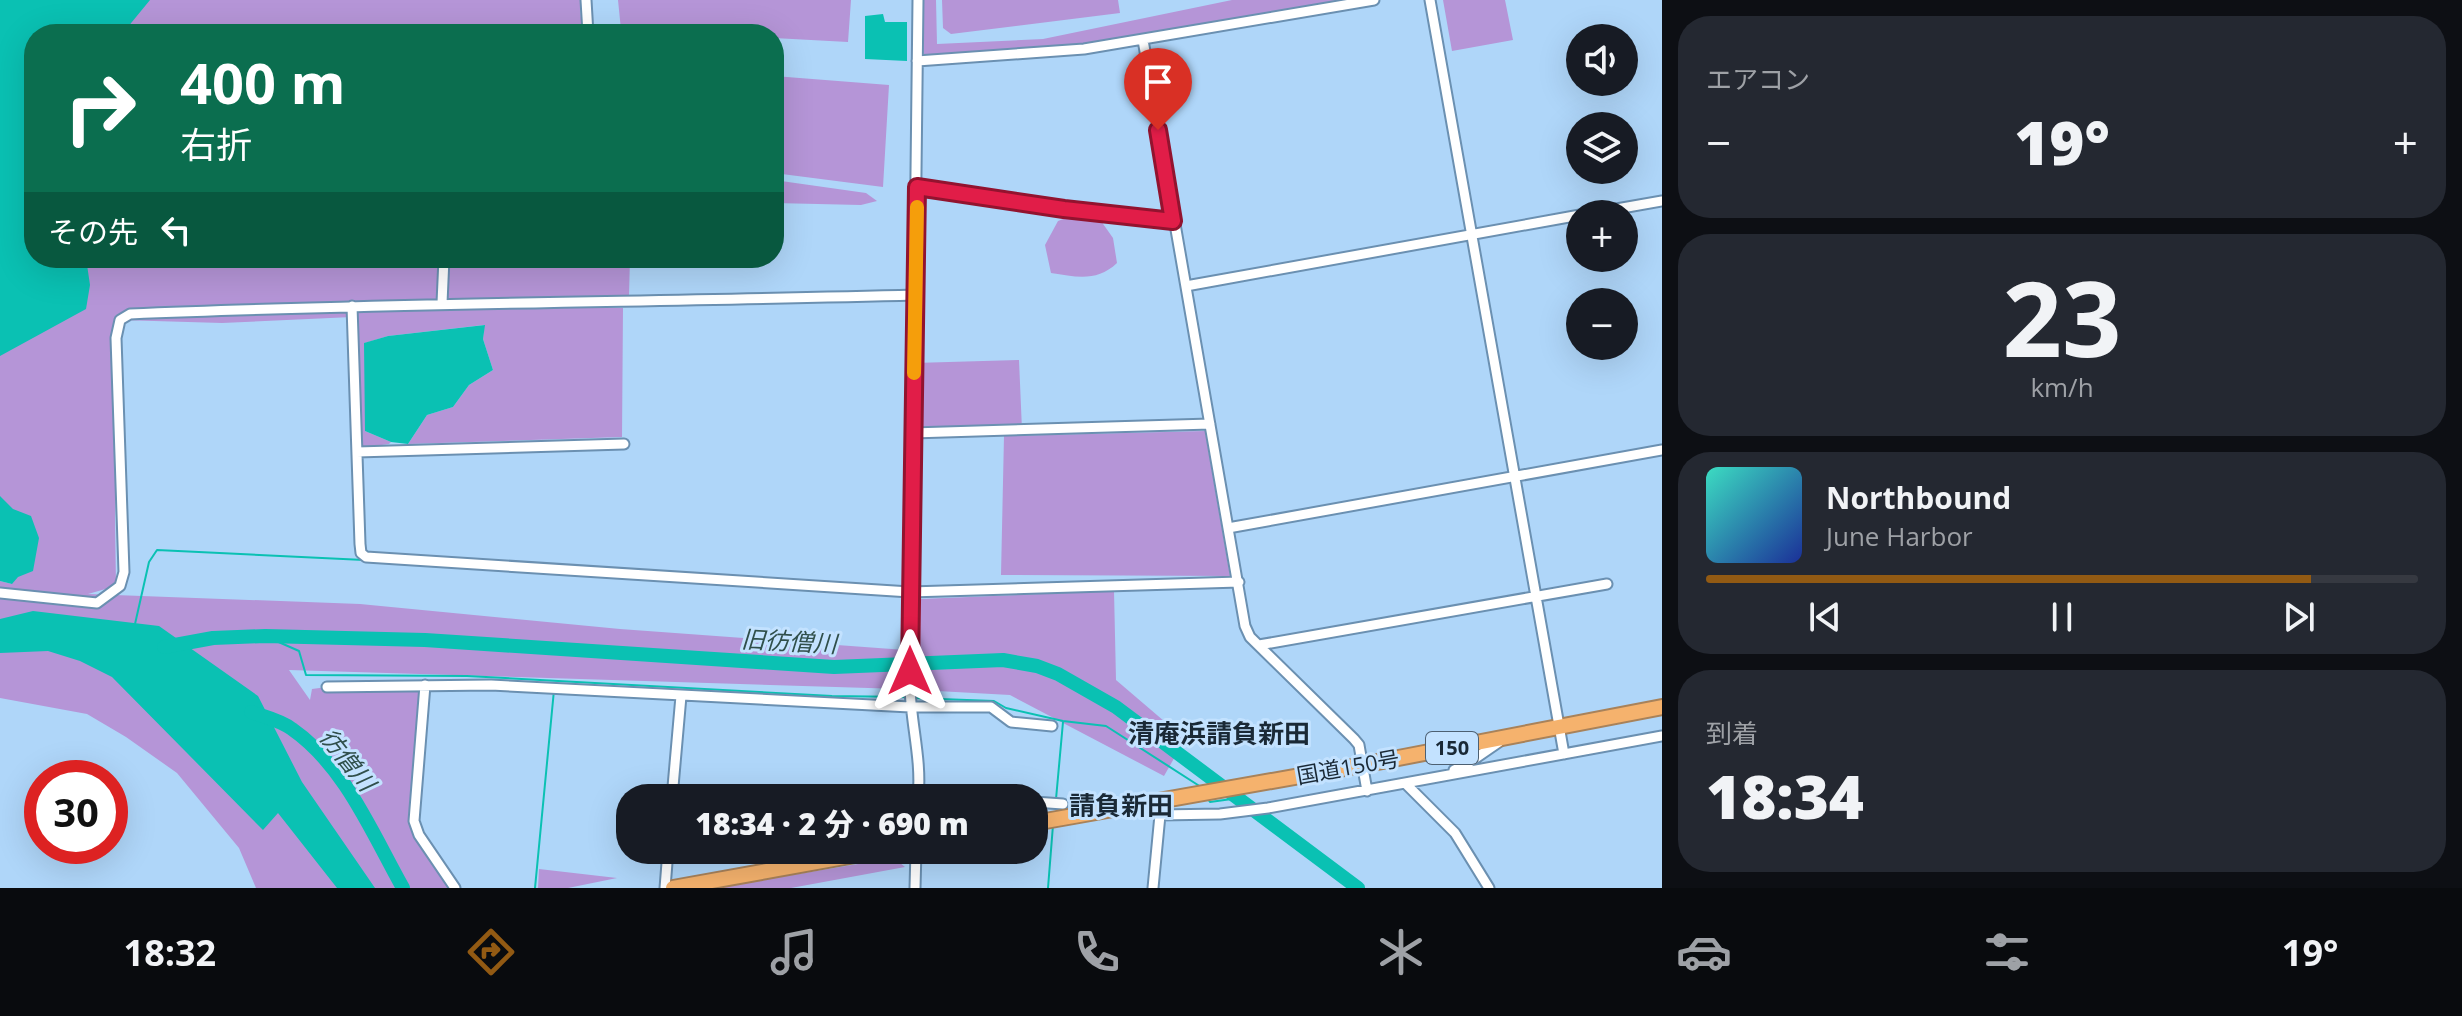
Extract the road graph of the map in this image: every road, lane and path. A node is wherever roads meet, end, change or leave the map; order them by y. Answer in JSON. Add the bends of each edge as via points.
{"nodes":[{"id":1,"x":586,"y":0,"type":"edge"},
{"id":2,"x":918,"y":0,"type":"edge"},
{"id":3,"x":1374,"y":0,"type":"edge"},
{"id":4,"x":1430,"y":0,"type":"edge"},
{"id":5,"x":1358,"y":1,"type":"edge"},
{"id":6,"x":587,"y":24,"type":"edge"},
{"id":7,"x":1143,"y":40,"type":"junction"},
{"id":8,"x":917,"y":61,"type":"junction"},
{"id":9,"x":917,"y":187,"type":"junction"},
{"id":10,"x":1662,"y":201,"type":"edge"},
{"id":11,"x":1638,"y":205,"type":"edge"},
{"id":12,"x":1566,"y":218,"type":"edge"},
{"id":13,"x":1173,"y":221,"type":"junction"},
{"id":14,"x":1472,"y":235,"type":"junction"},
{"id":15,"x":444,"y":268,"type":"edge"},
{"id":16,"x":1186,"y":286,"type":"junction"},
{"id":17,"x":915,"y":295,"type":"junction"},
{"id":18,"x":442,"y":303,"type":"junction"},
{"id":19,"x":352,"y":306,"type":"junction"},
{"id":20,"x":1210,"y":424,"type":"junction"},
{"id":21,"x":912,"y":433,"type":"junction"},
{"id":22,"x":624,"y":444,"type":"dead end"},
{"id":23,"x":1662,"y":450,"type":"edge"},
{"id":24,"x":357,"y":452,"type":"junction"},
{"id":25,"x":1515,"y":476,"type":"junction"},
{"id":26,"x":1228,"y":528,"type":"junction"},
{"id":27,"x":1239,"y":582,"type":"junction"},
{"id":28,"x":1607,"y":584,"type":"dead end"},
{"id":29,"x":910,"y":592,"type":"junction"},
{"id":30,"x":0,"y":593,"type":"edge"},
{"id":31,"x":1536,"y":596,"type":"junction"},
{"id":32,"x":1259,"y":645,"type":"junction"},
{"id":33,"x":425,"y":685,"type":"junction"},
{"id":34,"x":327,"y":687,"type":"dead end"},
{"id":35,"x":681,"y":696,"type":"junction"},
{"id":36,"x":910,"y":707,"type":"junction"},
{"id":37,"x":1662,"y":707,"type":"edge"},
{"id":38,"x":1052,"y":726,"type":"dead end"},
{"id":39,"x":1559,"y":727,"type":"junction"},
{"id":40,"x":1662,"y":736,"type":"edge"},
{"id":41,"x":1505,"y":737,"type":"junction"},
{"id":42,"x":1564,"y":754,"type":"junction"},
{"id":43,"x":1362,"y":765,"type":"junction"},
{"id":44,"x":1436,"y":777,"type":"junction"},
{"id":45,"x":673,"y":784,"type":"edge"},
{"id":46,"x":919,"y":784,"type":"edge"},
{"id":47,"x":1406,"y":784,"type":"junction"},
{"id":48,"x":1367,"y":791,"type":"junction"},
{"id":49,"x":1048,"y":803,"type":"edge"},
{"id":50,"x":1063,"y":804,"type":"dead end"},
{"id":51,"x":1048,"y":821,"type":"edge"},
{"id":52,"x":667,"y":864,"type":"edge"},
{"id":53,"x":806,"y":864,"type":"edge"},
{"id":54,"x":916,"y":864,"type":"edge"},
{"id":55,"x":455,"y":888,"type":"edge"},
{"id":56,"x":665,"y":888,"type":"edge"},
{"id":57,"x":673,"y":888,"type":"edge"},
{"id":58,"x":915,"y":888,"type":"edge"},
{"id":59,"x":1153,"y":888,"type":"edge"},
{"id":60,"x":1489,"y":888,"type":"edge"}],
"edges":[{"from":1,"to":6,"type":"street"},
{"from":2,"to":8,"type":"street"},
{"from":3,"to":5,"type":"street"},
{"from":4,"to":14,"type":"street"},
{"from":5,"to":7,"type":"street"},
{"from":7,"to":8,"type":"street"},
{"from":7,"to":13,"type":"street"},
{"from":8,"to":9,"type":"street"},
{"from":9,"to":13,"type":"street"},
{"from":9,"to":17,"type":"street"},
{"from":10,"to":11,"type":"street"},
{"from":12,"to":14,"type":"street"},
{"from":13,"to":16,"type":"street"},
{"from":14,"to":16,"type":"street"},
{"from":14,"to":25,"type":"street"},
{"from":15,"to":18,"type":"street"},
{"from":16,"to":20,"type":"street"},
{"from":17,"to":18,"type":"street"},
{"from":17,"to":21,"type":"street"},
{"from":18,"to":19,"type":"street"},
{"from":19,"to":24,"type":"street"},
{"from":19,"to":30,"type":"street","via":[[123,316],[116,338],[123,580],[97,603]]},
{"from":20,"to":21,"type":"street"},
{"from":20,"to":26,"type":"street"},
{"from":21,"to":29,"type":"street"},
{"from":22,"to":24,"type":"street"},
{"from":23,"to":25,"type":"street"},
{"from":24,"to":29,"type":"street","via":[[360,544],[366,557]]},
{"from":25,"to":26,"type":"street"},
{"from":25,"to":31,"type":"street"},
{"from":26,"to":27,"type":"street"},
{"from":27,"to":29,"type":"street"},
{"from":27,"to":32,"type":"street","via":[[1245,626]]},
{"from":28,"to":31,"type":"street"},
{"from":29,"to":36,"type":"street"},
{"from":31,"to":32,"type":"street"},
{"from":31,"to":39,"type":"street"},
{"from":32,"to":43,"type":"street","via":[[1354,739]]},
{"from":33,"to":34,"type":"street"},
{"from":33,"to":35,"type":"street"},
{"from":33,"to":55,"type":"street","via":[[414,821]]},
{"from":35,"to":36,"type":"street"},
{"from":35,"to":45,"type":"street"},
{"from":36,"to":38,"type":"street","via":[[991,707],[1011,722]]},
{"from":36,"to":46,"type":"street"},
{"from":37,"to":39,"type":"highway","name":"国道150号","number":"150"},
{"from":39,"to":41,"type":"highway","name":"国道150号","number":"150"},
{"from":39,"to":42,"type":"street"},
{"from":40,"to":42,"type":"street"},
{"from":41,"to":43,"type":"highway","name":"国道150号","number":"150"},
{"from":41,"to":44,"type":"street","via":[[1467,764]]},
{"from":42,"to":44,"type":"street"},
{"from":43,"to":48,"type":"street"},
{"from":43,"to":51,"type":"highway","name":"国道150号","number":"150"},
{"from":44,"to":47,"type":"street"},
{"from":47,"to":48,"type":"street"},
{"from":47,"to":60,"type":"street","via":[[1455,833]]},
{"from":48,"to":59,"type":"street","via":[[1242,812],[1160,815]]},
{"from":49,"to":50,"type":"street"},
{"from":52,"to":56,"type":"street"},
{"from":53,"to":57,"type":"highway"},
{"from":54,"to":58,"type":"street"}]}
